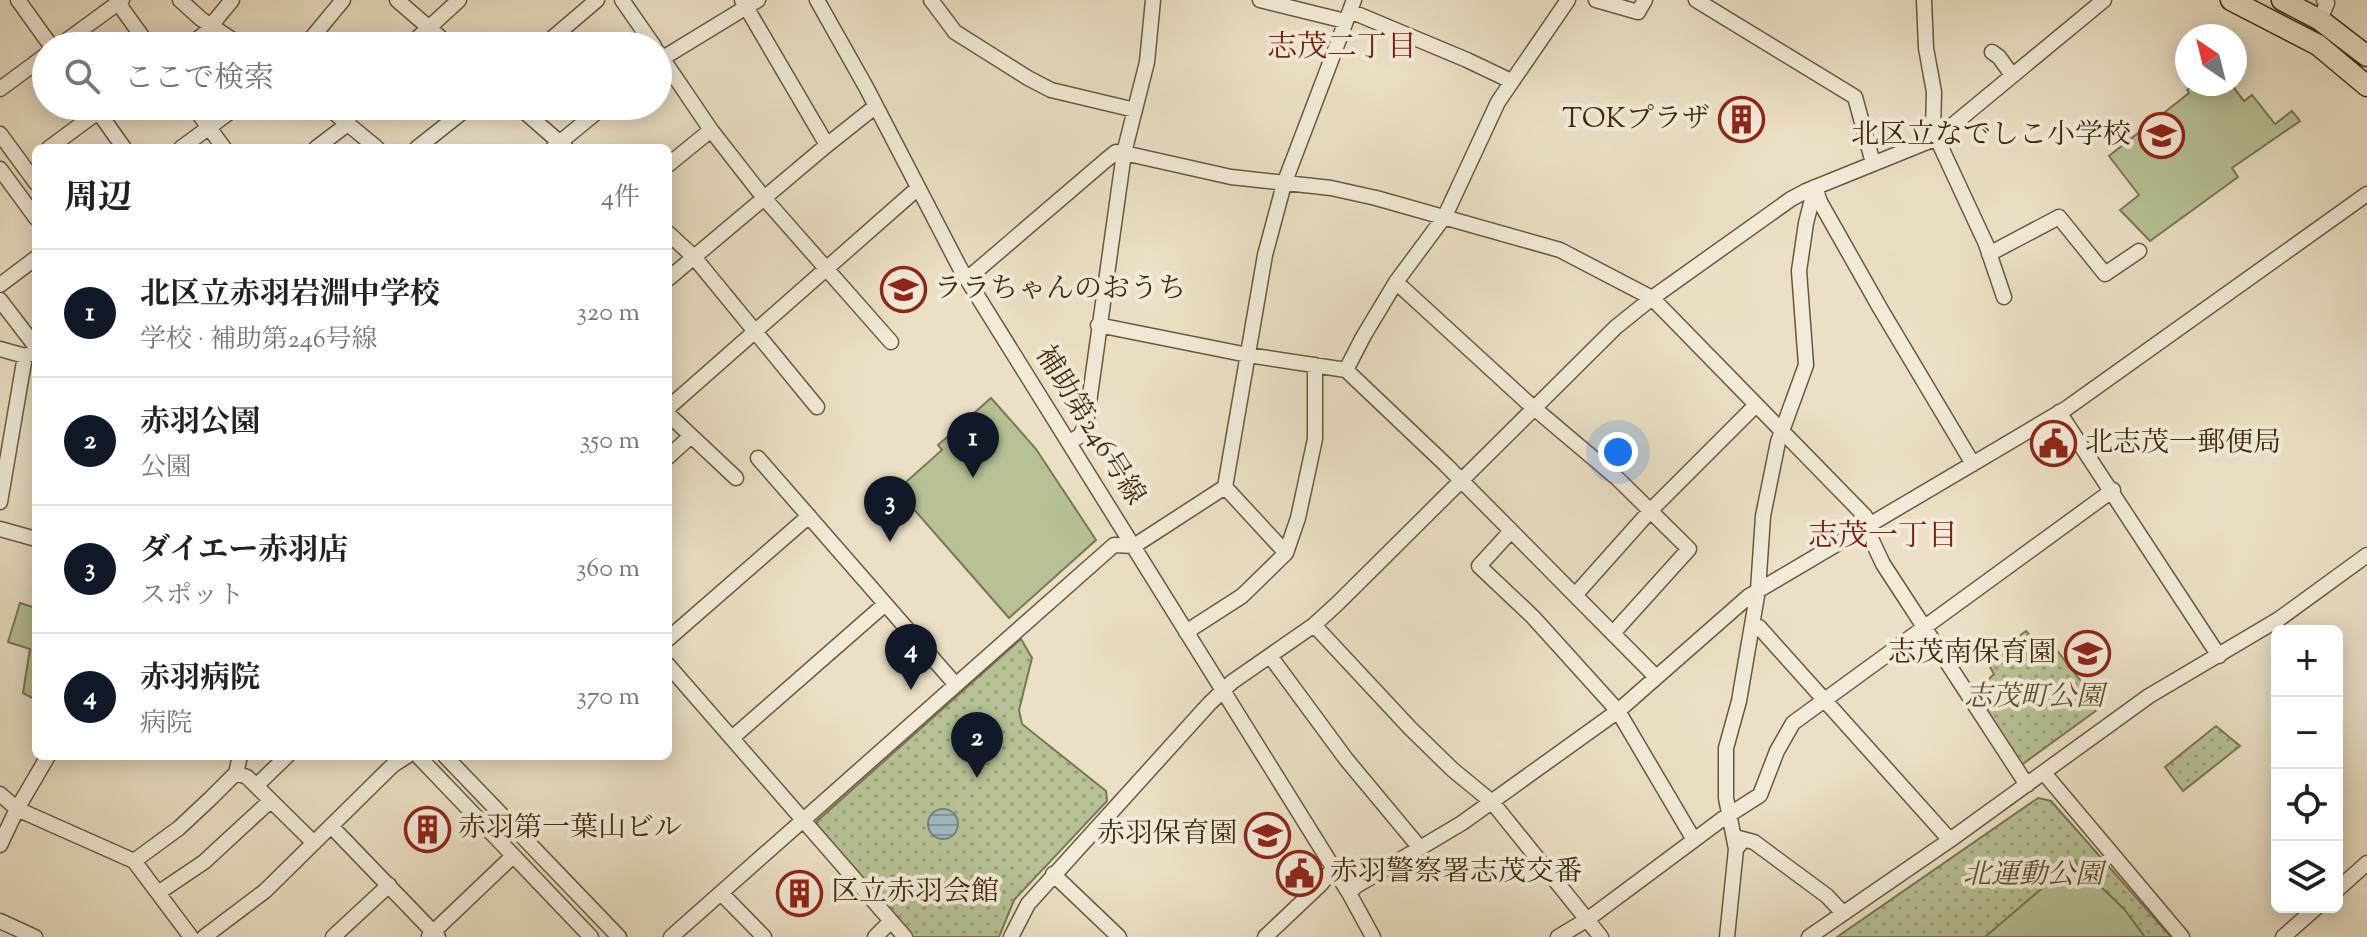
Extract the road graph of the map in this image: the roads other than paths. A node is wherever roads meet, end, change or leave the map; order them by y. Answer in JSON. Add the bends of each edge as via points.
{"nodes":[{"id":1,"x":18,"y":0,"type":"edge"},
{"id":2,"x":180,"y":0,"type":"edge"},
{"id":3,"x":232,"y":0,"type":"edge"},
{"id":4,"x":343,"y":0,"type":"edge"},
{"id":5,"x":397,"y":0,"type":"edge"},
{"id":6,"x":459,"y":0,"type":"edge"},
{"id":7,"x":597,"y":0,"type":"edge"},
{"id":8,"x":622,"y":0,"type":"edge"},
{"id":9,"x":817,"y":0,"type":"edge"},
{"id":10,"x":931,"y":0,"type":"edge"},
{"id":11,"x":1153,"y":0,"type":"edge"},
{"id":12,"x":1260,"y":0,"type":"edge"},
{"id":13,"x":1568,"y":0,"type":"edge"},
{"id":14,"x":1596,"y":0,"type":"edge"},
{"id":15,"x":1645,"y":0,"type":"edge"},
{"id":16,"x":1696,"y":0,"type":"edge"},
{"id":17,"x":1924,"y":0,"type":"edge"},
{"id":18,"x":2104,"y":0,"type":"edge"},
{"id":19,"x":2231,"y":0,"type":"edge"},
{"id":20,"x":2282,"y":0,"type":"edge"},
{"id":21,"x":120,"y":2,"type":"edge"},
{"id":22,"x":749,"y":2,"type":"edge"},
{"id":23,"x":2322,"y":10,"type":"edge"},
{"id":24,"x":1350,"y":11,"type":"edge"},
{"id":25,"x":212,"y":25,"type":"junction"},
{"id":26,"x":428,"y":26,"type":"junction"},
{"id":27,"x":41,"y":32,"type":"edge"},
{"id":28,"x":78,"y":32,"type":"edge"},
{"id":29,"x":140,"y":32,"type":"edge"},
{"id":30,"x":204,"y":32,"type":"edge"},
{"id":31,"x":222,"y":32,"type":"edge"},
{"id":32,"x":317,"y":32,"type":"edge"},
{"id":33,"x":422,"y":32,"type":"edge"},
{"id":34,"x":435,"y":32,"type":"edge"},
{"id":35,"x":559,"y":32,"type":"edge"},
{"id":36,"x":643,"y":32,"type":"edge"},
{"id":37,"x":672,"y":46,"type":"edge"},
{"id":38,"x":1992,"y":52,"type":"dead end"},
{"id":39,"x":2367,"y":56,"type":"edge"},
{"id":40,"x":32,"y":65,"type":"edge"},
{"id":41,"x":672,"y":74,"type":"edge"},
{"id":42,"x":2012,"y":75,"type":"junction"},
{"id":43,"x":1511,"y":81,"type":"junction"},
{"id":44,"x":2367,"y":86,"type":"edge"},
{"id":45,"x":0,"y":89,"type":"edge"},
{"id":46,"x":876,"y":106,"type":"junction"},
{"id":47,"x":1135,"y":110,"type":"junction"},
{"id":48,"x":85,"y":120,"type":"edge"},
{"id":49,"x":107,"y":120,"type":"edge"},
{"id":50,"x":204,"y":120,"type":"edge"},
{"id":51,"x":219,"y":120,"type":"edge"},
{"id":52,"x":346,"y":120,"type":"joint"},
{"id":53,"x":452,"y":120,"type":"edge"},
{"id":54,"x":533,"y":120,"type":"edge"},
{"id":55,"x":589,"y":120,"type":"edge"},
{"id":56,"x":209,"y":127,"type":"junction"},
{"id":57,"x":711,"y":130,"type":"junction"},
{"id":58,"x":0,"y":134,"type":"edge"},
{"id":59,"x":1937,"y":138,"type":"junction"},
{"id":60,"x":54,"y":144,"type":"edge"},
{"id":61,"x":122,"y":144,"type":"edge"},
{"id":62,"x":186,"y":144,"type":"edge"},
{"id":63,"x":221,"y":144,"type":"edge"},
{"id":64,"x":320,"y":144,"type":"edge"},
{"id":65,"x":373,"y":144,"type":"edge"},
{"id":66,"x":422,"y":144,"type":"edge"},
{"id":67,"x":558,"y":144,"type":"edge"},
{"id":68,"x":562,"y":144,"type":"edge"},
{"id":69,"x":827,"y":145,"type":"junction"},
{"id":70,"x":1124,"y":153,"type":"junction"},
{"id":71,"x":30,"y":162,"type":"edge"},
{"id":72,"x":672,"y":162,"type":"edge"},
{"id":73,"x":1873,"y":163,"type":"junction"},
{"id":74,"x":0,"y":169,"type":"edge"},
{"id":75,"x":1284,"y":184,"type":"junction"},
{"id":76,"x":1815,"y":187,"type":"junction"},
{"id":77,"x":918,"y":188,"type":"junction"},
{"id":78,"x":2367,"y":194,"type":"edge"},
{"id":79,"x":764,"y":198,"type":"junction"},
{"id":80,"x":32,"y":213,"type":"edge"},
{"id":81,"x":1445,"y":216,"type":"junction"},
{"id":82,"x":672,"y":237,"type":"edge"},
{"id":83,"x":2139,"y":251,"type":"dead end"},
{"id":84,"x":1989,"y":254,"type":"junction"},
{"id":85,"x":694,"y":257,"type":"junction"},
{"id":86,"x":32,"y":261,"type":"edge"},
{"id":87,"x":827,"y":267,"type":"junction"},
{"id":88,"x":672,"y":276,"type":"edge"},
{"id":89,"x":967,"y":279,"type":"junction"},
{"id":90,"x":1396,"y":282,"type":"junction"},
{"id":91,"x":0,"y":285,"type":"edge"},
{"id":92,"x":2004,"y":297,"type":"dead end"},
{"id":93,"x":1652,"y":298,"type":"junction"},
{"id":94,"x":0,"y":300,"type":"edge"},
{"id":95,"x":1098,"y":325,"type":"junction"},
{"id":96,"x":756,"y":331,"type":"junction"},
{"id":97,"x":891,"y":342,"type":"dead end"},
{"id":98,"x":0,"y":349,"type":"edge"},
{"id":99,"x":32,"y":352,"type":"edge"},
{"id":100,"x":1248,"y":355,"type":"junction"},
{"id":101,"x":1315,"y":365,"type":"junction"},
{"id":102,"x":1346,"y":370,"type":"junction"},
{"id":103,"x":1756,"y":405,"type":"junction"},
{"id":104,"x":672,"y":407,"type":"edge"},
{"id":105,"x":817,"y":407,"type":"dead end"},
{"id":106,"x":1535,"y":408,"type":"junction"},
{"id":107,"x":2059,"y":412,"type":"junction"},
{"id":108,"x":672,"y":415,"type":"edge"},
{"id":109,"x":1782,"y":430,"type":"junction"},
{"id":110,"x":691,"y":436,"type":"junction"},
{"id":111,"x":5,"y":438,"type":"edge"},
{"id":112,"x":1069,"y":442,"type":"junction"},
{"id":113,"x":672,"y":453,"type":"edge"},
{"id":114,"x":758,"y":458,"type":"dead end"},
{"id":115,"x":1973,"y":464,"type":"junction"},
{"id":116,"x":736,"y":478,"type":"dead end"},
{"id":117,"x":1463,"y":482,"type":"junction"},
{"id":118,"x":1225,"y":487,"type":"junction"},
{"id":119,"x":2113,"y":490,"type":"junction"},
{"id":120,"x":0,"y":502,"type":"edge"},
{"id":121,"x":1650,"y":511,"type":"junction"},
{"id":122,"x":809,"y":516,"type":"junction"},
{"id":123,"x":1867,"y":525,"type":"junction"},
{"id":124,"x":0,"y":529,"type":"edge"},
{"id":125,"x":1511,"y":531,"type":"junction"},
{"id":126,"x":32,"y":538,"type":"edge"},
{"id":127,"x":1134,"y":546,"type":"junction"},
{"id":128,"x":1286,"y":553,"type":"junction"},
{"id":129,"x":2367,"y":555,"type":"edge"},
{"id":130,"x":1758,"y":590,"type":"junction"},
{"id":131,"x":1576,"y":594,"type":"junction"},
{"id":132,"x":884,"y":605,"type":"junction"},
{"id":133,"x":1314,"y":625,"type":"junction"},
{"id":134,"x":1752,"y":626,"type":"junction"},
{"id":135,"x":1924,"y":628,"type":"junction"},
{"id":136,"x":1186,"y":632,"type":"junction"},
{"id":137,"x":1614,"y":632,"type":"junction"},
{"id":138,"x":672,"y":636,"type":"edge"},
{"id":139,"x":1270,"y":656,"type":"junction"},
{"id":140,"x":2219,"y":656,"type":"junction"},
{"id":141,"x":672,"y":670,"type":"edge"},
{"id":142,"x":1656,"y":677,"type":"junction"},
{"id":143,"x":956,"y":685,"type":"junction"},
{"id":144,"x":1223,"y":692,"type":"junction"},
{"id":145,"x":1824,"y":700,"type":"junction"},
{"id":146,"x":1618,"y":711,"type":"junction"},
{"id":147,"x":732,"y":738,"type":"junction"},
{"id":148,"x":46,"y":760,"type":"edge"},
{"id":149,"x":239,"y":760,"type":"edge"},
{"id":150,"x":283,"y":760,"type":"edge"},
{"id":151,"x":401,"y":760,"type":"edge"},
{"id":152,"x":422,"y":760,"type":"edge"},
{"id":153,"x":449,"y":760,"type":"edge"},
{"id":154,"x":236,"y":773,"type":"junction"},
{"id":155,"x":2044,"y":773,"type":"junction"},
{"id":156,"x":2027,"y":785,"type":"junction"},
{"id":157,"x":256,"y":786,"type":"junction"},
{"id":158,"x":0,"y":794,"type":"edge"},
{"id":159,"x":269,"y":802,"type":"junction"},
{"id":160,"x":1492,"y":802,"type":"junction"},
{"id":161,"x":17,"y":809,"type":"junction"},
{"id":162,"x":1729,"y":815,"type":"junction"},
{"id":163,"x":804,"y":820,"type":"junction"},
{"id":164,"x":331,"y":826,"type":"junction"},
{"id":165,"x":1694,"y":840,"type":"junction"},
{"id":166,"x":1950,"y":840,"type":"junction"},
{"id":167,"x":1738,"y":842,"type":"junction"},
{"id":168,"x":314,"y":843,"type":"junction"},
{"id":169,"x":0,"y":845,"type":"edge"},
{"id":170,"x":1420,"y":848,"type":"junction"},
{"id":171,"x":513,"y":856,"type":"junction"},
{"id":172,"x":134,"y":861,"type":"junction"},
{"id":173,"x":2367,"y":863,"type":"edge"},
{"id":174,"x":1332,"y":870,"type":"junction"},
{"id":175,"x":1053,"y":874,"type":"junction"},
{"id":176,"x":389,"y":885,"type":"junction"},
{"id":177,"x":2343,"y":885,"type":"edge"},
{"id":178,"x":158,"y":893,"type":"junction"},
{"id":179,"x":721,"y":893,"type":"junction"},
{"id":180,"x":1349,"y":893,"type":"junction"},
{"id":181,"x":1843,"y":913,"type":"junction"},
{"id":182,"x":2310,"y":913,"type":"edge"},
{"id":183,"x":1588,"y":919,"type":"junction"},
{"id":184,"x":0,"y":921,"type":"edge"},
{"id":185,"x":891,"y":921,"type":"junction"},
{"id":186,"x":433,"y":935,"type":"edge"},
{"id":187,"x":35,"y":937,"type":"edge"},
{"id":188,"x":191,"y":937,"type":"edge"},
{"id":189,"x":204,"y":937,"type":"edge"},
{"id":190,"x":333,"y":937,"type":"edge"},
{"id":191,"x":591,"y":937,"type":"edge"},
{"id":192,"x":619,"y":937,"type":"edge"},
{"id":193,"x":671,"y":937,"type":"edge"},
{"id":194,"x":764,"y":937,"type":"edge"},
{"id":195,"x":875,"y":937,"type":"edge"},
{"id":196,"x":905,"y":937,"type":"edge"},
{"id":197,"x":1011,"y":937,"type":"edge"},
{"id":198,"x":1119,"y":937,"type":"edge"},
{"id":199,"x":1265,"y":937,"type":"edge"},
{"id":200,"x":1373,"y":937,"type":"edge"},
{"id":201,"x":1558,"y":937,"type":"edge"},
{"id":202,"x":1601,"y":937,"type":"edge"},
{"id":203,"x":1727,"y":937,"type":"edge"},
{"id":204,"x":1809,"y":937,"type":"edge"},
{"id":205,"x":2182,"y":937,"type":"edge"},
{"id":206,"x":2283,"y":937,"type":"edge"}],
"edges":[{"from":1,"to":27,"type":"street"},
{"from":2,"to":25,"type":"street"},
{"from":3,"to":25,"type":"street"},
{"from":4,"to":32,"type":"street"},
{"from":5,"to":26,"type":"street"},
{"from":6,"to":26,"type":"street"},
{"from":7,"to":35,"type":"street"},
{"from":8,"to":36,"type":"street"},
{"from":9,"to":46,"type":"street","name":"補助第246号線"},
{"from":10,"to":47,"type":"street","via":[[955,32],[1028,78],[1051,90]]},
{"from":11,"to":47,"type":"street","via":[[1147,62]]},
{"from":12,"to":24,"type":"street"},
{"from":13,"to":43,"type":"street"},
{"from":14,"to":15,"type":"street","via":[[1638,12]]},
{"from":16,"to":73,"type":"street","via":[[1855,97]]},
{"from":17,"to":59,"type":"street"},
{"from":18,"to":42,"type":"street"},
{"from":19,"to":44,"type":"highway","via":[[2318,45]]},
{"from":20,"to":23,"type":"highway"},
{"from":21,"to":28,"type":"street"},
{"from":21,"to":29,"type":"street"},
{"from":22,"to":37,"type":"street"},
{"from":22,"to":69,"type":"street"},
{"from":23,"to":39,"type":"highway"},
{"from":24,"to":43,"type":"street"},
{"from":24,"to":75,"type":"street"},
{"from":25,"to":30,"type":"street"},
{"from":25,"to":31,"type":"street"},
{"from":26,"to":33,"type":"street"},
{"from":26,"to":34,"type":"street"},
{"from":38,"to":42,"type":"street"},
{"from":40,"to":45,"type":"street"},
{"from":41,"to":57,"type":"street"},
{"from":42,"to":59,"type":"street"},
{"from":43,"to":81,"type":"street"},
{"from":46,"to":69,"type":"street"},
{"from":46,"to":77,"type":"street","name":"補助第246号線"},
{"from":47,"to":70,"type":"street"},
{"from":48,"to":60,"type":"street"},
{"from":49,"to":61,"type":"street"},
{"from":50,"to":56,"type":"street"},
{"from":51,"to":56,"type":"street"},
{"from":52,"to":64,"type":"street"},
{"from":52,"to":65,"type":"street"},
{"from":53,"to":66,"type":"street"},
{"from":54,"to":67,"type":"street"},
{"from":55,"to":68,"type":"street"},
{"from":56,"to":62,"type":"street"},
{"from":56,"to":63,"type":"street"},
{"from":57,"to":72,"type":"street"},
{"from":57,"to":79,"type":"street"},
{"from":58,"to":71,"type":"street"},
{"from":59,"to":73,"type":"street"},
{"from":59,"to":84,"type":"street"},
{"from":69,"to":79,"type":"street"},
{"from":70,"to":75,"type":"street"},
{"from":70,"to":89,"type":"street","via":[[1106,160]]},
{"from":70,"to":95,"type":"street"},
{"from":73,"to":76,"type":"street"},
{"from":74,"to":80,"type":"street"},
{"from":75,"to":81,"type":"street","via":[[1331,188]]},
{"from":75,"to":100,"type":"street"},
{"from":76,"to":93,"type":"street"},
{"from":76,"to":109,"type":"street","via":[[1799,271],[1806,365]]},
{"from":76,"to":115,"type":"street"},
{"from":77,"to":87,"type":"street"},
{"from":77,"to":89,"type":"street","name":"補助第246号線"},
{"from":78,"to":107,"type":"street"},
{"from":79,"to":85,"type":"street"},
{"from":79,"to":87,"type":"street"},
{"from":81,"to":90,"type":"street"},
{"from":81,"to":93,"type":"street","via":[[1560,250]]},
{"from":82,"to":85,"type":"street"},
{"from":83,"to":84,"type":"street","via":[[2105,274],[2059,217]]},
{"from":84,"to":92,"type":"street"},
{"from":85,"to":88,"type":"street"},
{"from":85,"to":96,"type":"street"},
{"from":86,"to":91,"type":"street"},
{"from":87,"to":96,"type":"street"},
{"from":87,"to":97,"type":"street"},
{"from":89,"to":112,"type":"street","name":"補助第246号線"},
{"from":90,"to":102,"type":"street"},
{"from":90,"to":106,"type":"street"},
{"from":93,"to":103,"type":"street"},
{"from":93,"to":106,"type":"street"},
{"from":94,"to":99,"type":"street"},
{"from":95,"to":100,"type":"street"},
{"from":95,"to":112,"type":"street","via":[[1086,424]]},
{"from":96,"to":104,"type":"street"},
{"from":96,"to":105,"type":"street"},
{"from":98,"to":99,"type":"street"},
{"from":99,"to":111,"type":"street"},
{"from":100,"to":101,"type":"street"},
{"from":100,"to":118,"type":"street"},
{"from":101,"to":102,"type":"street"},
{"from":101,"to":128,"type":"street","via":[[1315,439]]},
{"from":102,"to":117,"type":"street"},
{"from":103,"to":109,"type":"street"},
{"from":103,"to":121,"type":"street"},
{"from":106,"to":117,"type":"street"},
{"from":106,"to":121,"type":"street"},
{"from":107,"to":115,"type":"street"},
{"from":107,"to":119,"type":"street"},
{"from":108,"to":110,"type":"street"},
{"from":109,"to":123,"type":"street","via":[[1865,516]]},
{"from":109,"to":130,"type":"street","via":[[1763,516]]},
{"from":110,"to":113,"type":"street"},
{"from":110,"to":116,"type":"street"},
{"from":111,"to":120,"type":"street"},
{"from":112,"to":127,"type":"street","name":"補助第246号線"},
{"from":114,"to":122,"type":"street"},
{"from":115,"to":123,"type":"street"},
{"from":117,"to":125,"type":"street"},
{"from":117,"to":133,"type":"street"},
{"from":118,"to":127,"type":"street"},
{"from":118,"to":128,"type":"street"},
{"from":119,"to":135,"type":"street"},
{"from":119,"to":140,"type":"street"},
{"from":121,"to":131,"type":"street"},
{"from":121,"to":137,"type":"street","via":[[1689,549]]},
{"from":122,"to":132,"type":"street"},
{"from":122,"to":138,"type":"street"},
{"from":123,"to":130,"type":"street"},
{"from":123,"to":135,"type":"street","via":[[1883,564]]},
{"from":124,"to":126,"type":"street"},
{"from":125,"to":131,"type":"street"},
{"from":125,"to":146,"type":"street","via":[[1479,566]]},
{"from":127,"to":136,"type":"street","name":"補助第246号線"},
{"from":127,"to":143,"type":"street","via":[[1114,545]]},
{"from":128,"to":136,"type":"street","via":[[1242,596]]},
{"from":129,"to":140,"type":"street"},
{"from":130,"to":134,"type":"street"},
{"from":130,"to":142,"type":"street"},
{"from":131,"to":137,"type":"street"},
{"from":132,"to":143,"type":"street"},
{"from":132,"to":147,"type":"street"},
{"from":133,"to":139,"type":"street"},
{"from":133,"to":160,"type":"street","via":[[1421,739]]},
{"from":134,"to":145,"type":"street","via":[[1759,627]]},
{"from":134,"to":162,"type":"street","via":[[1726,748]]},
{"from":135,"to":145,"type":"street"},
{"from":135,"to":156,"type":"street"},
{"from":136,"to":144,"type":"street","name":"補助第246号線"},
{"from":137,"to":142,"type":"street"},
{"from":139,"to":144,"type":"street"},
{"from":139,"to":170,"type":"street"},
{"from":140,"to":155,"type":"street","via":[[2149,696]]},
{"from":141,"to":147,"type":"street"},
{"from":142,"to":146,"type":"street"},
{"from":143,"to":163,"type":"street"},
{"from":144,"to":174,"type":"street","name":"補助第246号線"},
{"from":144,"to":175,"type":"street"},
{"from":145,"to":162,"type":"street","via":[[1791,726],[1760,795]]},
{"from":145,"to":166,"type":"street"},
{"from":146,"to":160,"type":"street"},
{"from":146,"to":165,"type":"street"},
{"from":147,"to":163,"type":"street"},
{"from":148,"to":161,"type":"street"},
{"from":149,"to":154,"type":"street"},
{"from":150,"to":157,"type":"street"},
{"from":151,"to":164,"type":"street"},
{"from":152,"to":171,"type":"street"},
{"from":153,"to":192,"type":"street"},
{"from":154,"to":157,"type":"street"},
{"from":154,"to":172,"type":"street","via":[[179,828]]},
{"from":155,"to":156,"type":"street"},
{"from":155,"to":205,"type":"street"},
{"from":156,"to":166,"type":"street"},
{"from":157,"to":159,"type":"street"},
{"from":158,"to":161,"type":"street"},
{"from":159,"to":168,"type":"street"},
{"from":159,"to":178,"type":"street","via":[[204,862]]},
{"from":160,"to":170,"type":"street"},
{"from":160,"to":183,"type":"street"},
{"from":161,"to":169,"type":"street"},
{"from":161,"to":172,"type":"street"},
{"from":162,"to":165,"type":"street"},
{"from":162,"to":167,"type":"street"},
{"from":163,"to":179,"type":"street"},
{"from":163,"to":185,"type":"street"},
{"from":164,"to":168,"type":"street"},
{"from":164,"to":176,"type":"street"},
{"from":165,"to":183,"type":"street"},
{"from":166,"to":181,"type":"street"},
{"from":167,"to":181,"type":"street","via":[[1754,842]]},
{"from":167,"to":203,"type":"street"},
{"from":168,"to":189,"type":"street","via":[[265,891]]},
{"from":170,"to":180,"type":"street"},
{"from":171,"to":186,"type":"street"},
{"from":171,"to":191,"type":"street"},
{"from":172,"to":178,"type":"street"},
{"from":173,"to":177,"type":"street"},
{"from":174,"to":180,"type":"street","name":"補助第246号線"},
{"from":174,"to":199,"type":"street"},
{"from":175,"to":197,"type":"street","via":[[1028,904]]},
{"from":175,"to":198,"type":"street"},
{"from":176,"to":186,"type":"street"},
{"from":176,"to":190,"type":"street"},
{"from":178,"to":188,"type":"street"},
{"from":179,"to":193,"type":"street"},
{"from":179,"to":194,"type":"street"},
{"from":180,"to":200,"type":"street","name":"補助第246号線"},
{"from":181,"to":204,"type":"street"},
{"from":182,"to":206,"type":"street"},
{"from":183,"to":201,"type":"street"},
{"from":183,"to":202,"type":"street"},
{"from":184,"to":187,"type":"street"},
{"from":185,"to":195,"type":"street"},
{"from":185,"to":196,"type":"street"}]}
